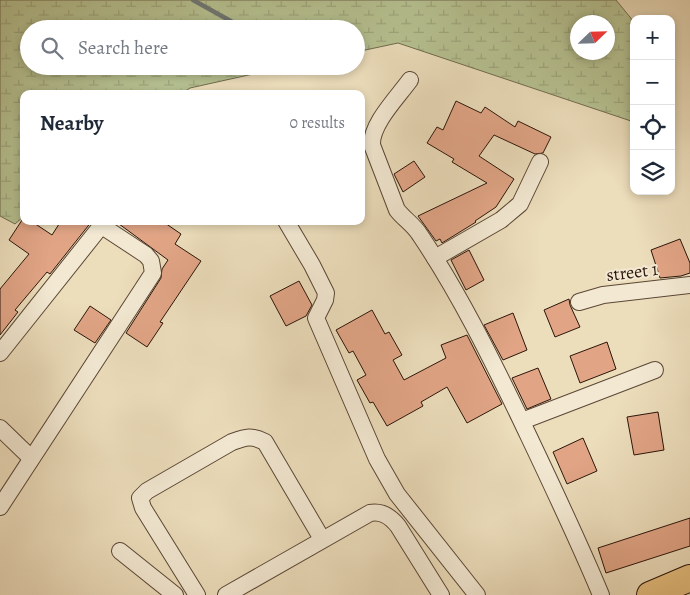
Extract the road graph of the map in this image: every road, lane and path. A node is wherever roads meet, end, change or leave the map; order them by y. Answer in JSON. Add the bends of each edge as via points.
{"nodes":[{"id":1,"x":410,"y":80,"type":"dead end"},
{"id":2,"x":540,"y":162,"type":"dead end"},
{"id":3,"x":103,"y":225,"type":"edge"},
{"id":4,"x":105,"y":225,"type":"edge"},
{"id":5,"x":288,"y":225,"type":"edge"},
{"id":6,"x":435,"y":258,"type":"junction"},
{"id":7,"x":690,"y":285,"type":"edge"},
{"id":8,"x":579,"y":302,"type":"dead end"},
{"id":9,"x":0,"y":353,"type":"edge"},
{"id":10,"x":655,"y":370,"type":"dead end"},
{"id":11,"x":522,"y":421,"type":"junction"},
{"id":12,"x":0,"y":428,"type":"edge"},
{"id":13,"x":31,"y":458,"type":"junction"},
{"id":14,"x":0,"y":508,"type":"edge"},
{"id":15,"x":322,"y":539,"type":"junction"},
{"id":16,"x":120,"y":550,"type":"dead end"},
{"id":17,"x":690,"y":578,"type":"edge"},
{"id":18,"x":175,"y":595,"type":"edge"},
{"id":19,"x":197,"y":595,"type":"edge"},
{"id":20,"x":226,"y":595,"type":"edge"},
{"id":21,"x":441,"y":595,"type":"edge"},
{"id":22,"x":477,"y":595,"type":"edge"},
{"id":23,"x":601,"y":595,"type":"edge"},
{"id":24,"x":650,"y":595,"type":"edge"}],
"edges":[{"from":1,"to":6,"type":"street","via":[[377,124],[371,136],[372,145],[397,210],[418,232]]},
{"from":2,"to":6,"type":"street","via":[[520,204],[501,220]]},
{"from":3,"to":9,"type":"street"},
{"from":4,"to":13,"type":"street","via":[[146,255],[153,272]]},
{"from":5,"to":22,"type":"street","via":[[326,293],[316,318],[377,459],[397,494]]},
{"from":6,"to":11,"type":"street"},
{"from":7,"to":8,"type":"street","name":"street 1","via":[[603,295]]},
{"from":10,"to":11,"type":"street"},
{"from":11,"to":23,"type":"street"},
{"from":12,"to":13,"type":"street"},
{"from":13,"to":14,"type":"street"},
{"from":15,"to":19,"type":"street","via":[[264,442],[254,436],[232,442],[140,498]]},
{"from":15,"to":20,"type":"street"},
{"from":15,"to":21,"type":"street","via":[[370,513],[384,514],[398,526]]},
{"from":16,"to":18,"type":"street"},
{"from":17,"to":24,"type":"main road"}]}
